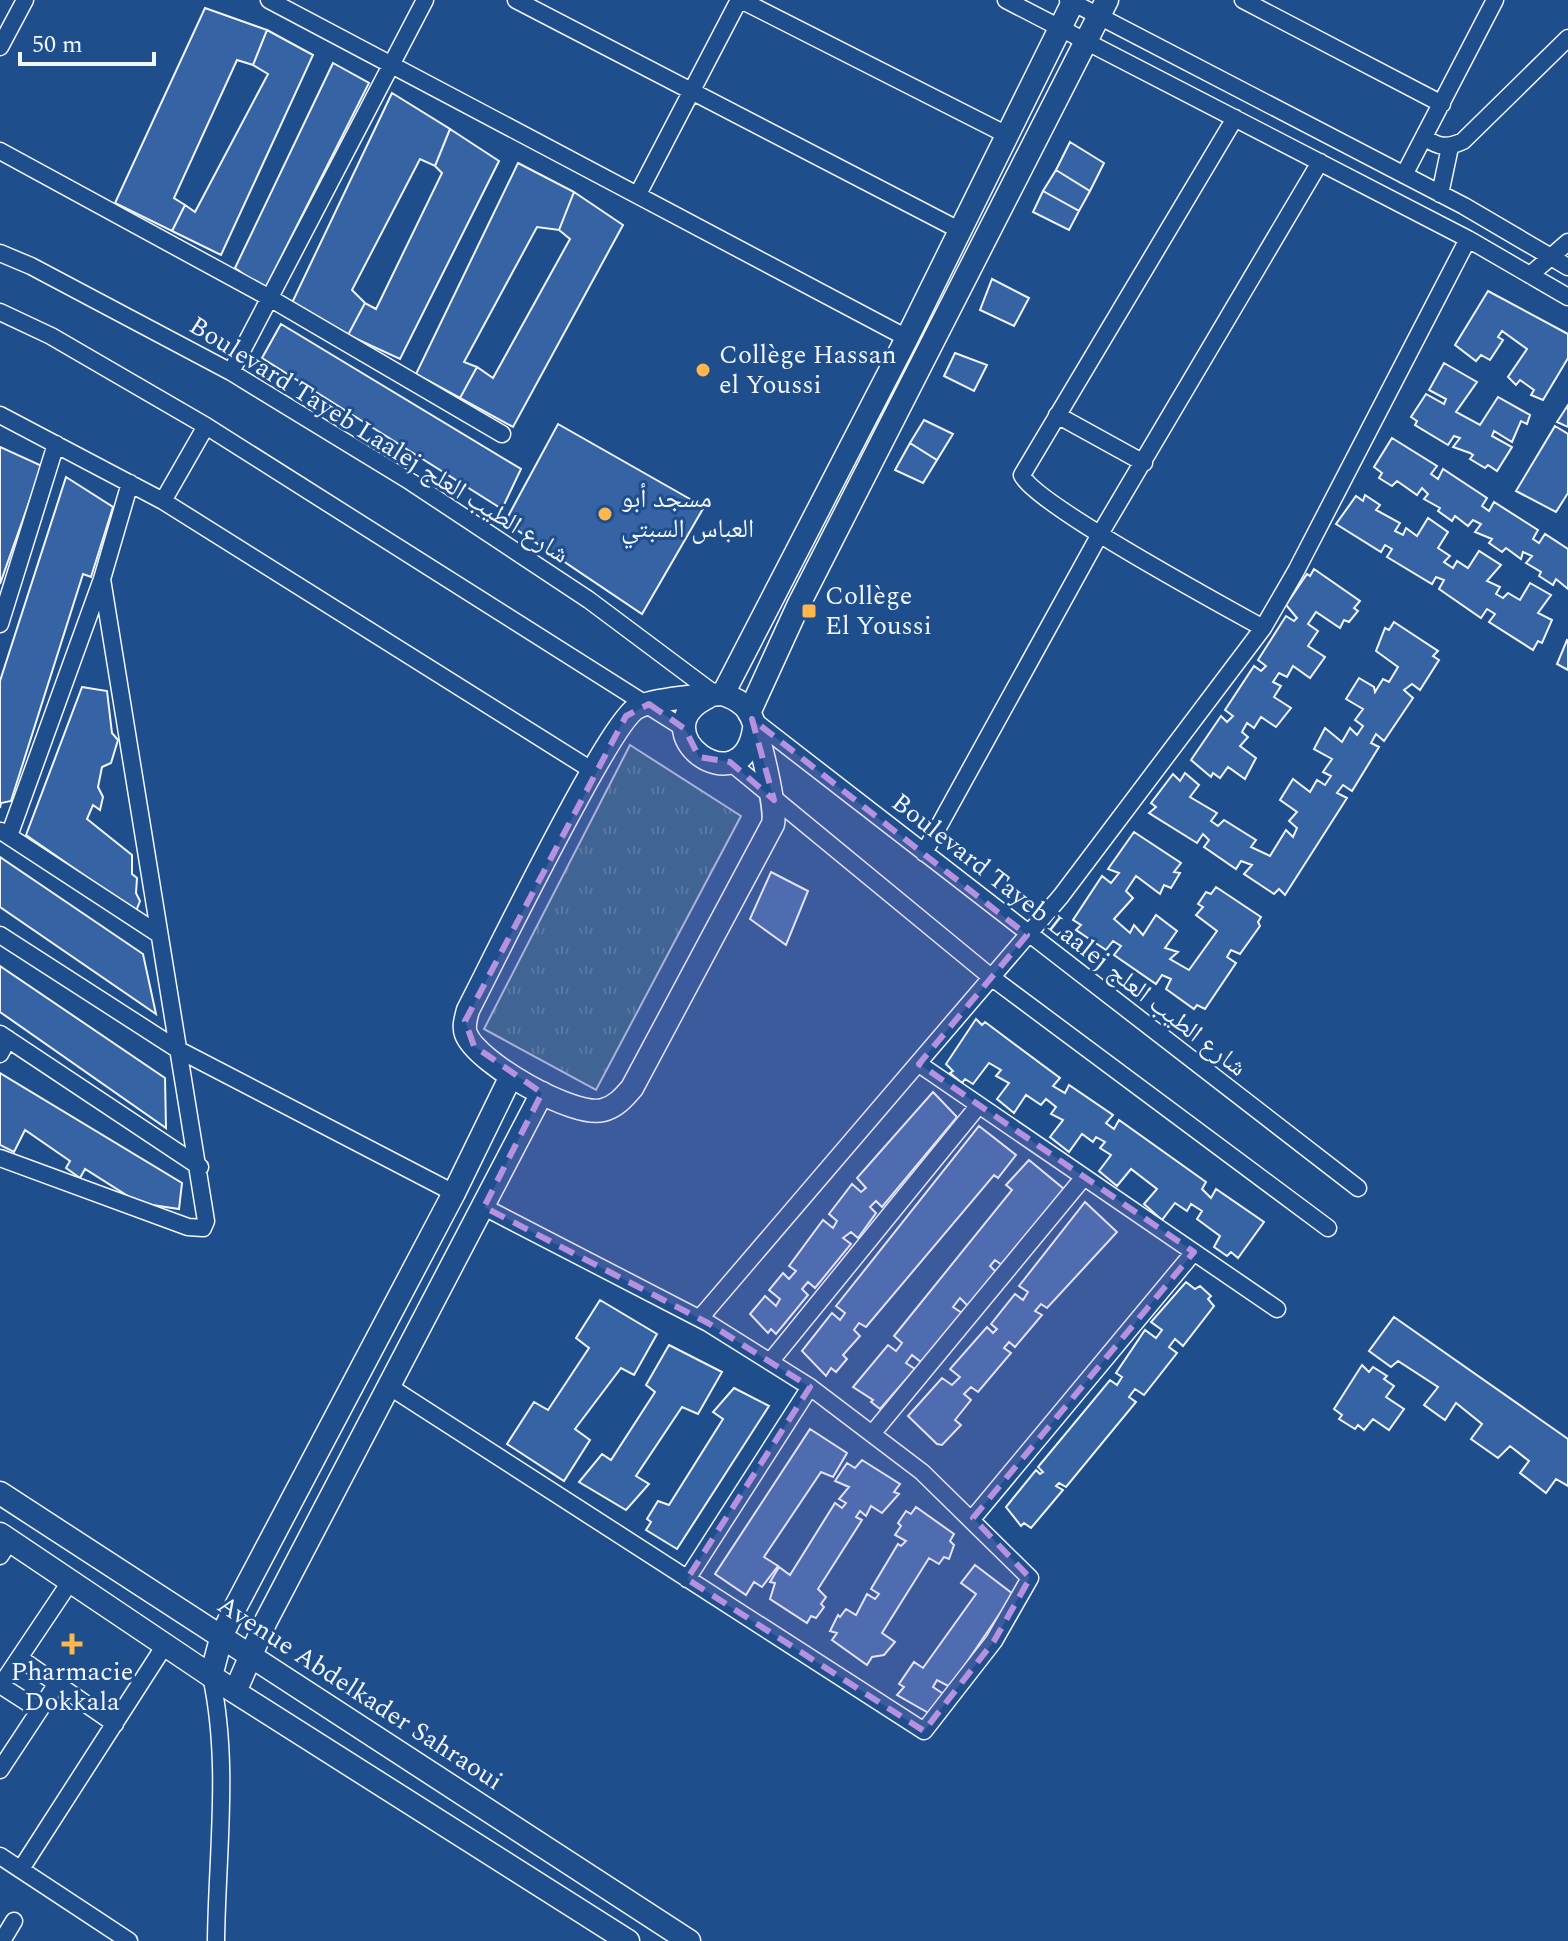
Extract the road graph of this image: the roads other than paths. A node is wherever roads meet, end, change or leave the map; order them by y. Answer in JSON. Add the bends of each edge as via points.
{"nodes":[{"id":1,"x":25,"y":0,"type":"edge"},
{"id":2,"x":269,"y":0,"type":"edge"},
{"id":3,"x":425,"y":0,"type":"edge"},
{"id":4,"x":516,"y":0,"type":"edge"},
{"id":5,"x":740,"y":0,"type":"edge"},
{"id":6,"x":1006,"y":0,"type":"edge"},
{"id":7,"x":1243,"y":0,"type":"edge"},
{"id":8,"x":1495,"y":0,"type":"edge"},
{"id":9,"x":1071,"y":1,"type":"edge"},
{"id":10,"x":1103,"y":8,"type":"edge"},
{"id":11,"x":1061,"y":28,"type":"junction"},
{"id":12,"x":1568,"y":38,"type":"edge"},
{"id":13,"x":1086,"y":42,"type":"junction"},
{"id":14,"x":0,"y":47,"type":"edge"},
{"id":15,"x":392,"y":65,"type":"junction"},
{"id":16,"x":691,"y":90,"type":"junction"},
{"id":17,"x":1442,"y":104,"type":"junction"},
{"id":18,"x":1235,"y":118,"type":"junction"},
{"id":19,"x":1009,"y":136,"type":"junction"},
{"id":20,"x":1425,"y":137,"type":"junction"},
{"id":21,"x":1450,"y":147,"type":"junction"},
{"id":22,"x":0,"y":151,"type":"edge"},
{"id":23,"x":1320,"y":162,"type":"junction"},
{"id":24,"x":1404,"y":175,"type":"junction"},
{"id":25,"x":638,"y":194,"type":"junction"},
{"id":26,"x":1440,"y":194,"type":"junction"},
{"id":27,"x":961,"y":231,"type":"junction"},
{"id":28,"x":1468,"y":239,"type":"junction"},
{"id":29,"x":1568,"y":242,"type":"edge"},
{"id":30,"x":0,"y":253,"type":"edge"},
{"id":31,"x":1551,"y":257,"type":"junction"},
{"id":32,"x":1568,"y":267,"type":"edge"},
{"id":33,"x":1530,"y":275,"type":"junction"},
{"id":34,"x":268,"y":297,"type":"junction"},
{"id":35,"x":1568,"y":297,"type":"edge"},
{"id":36,"x":0,"y":312,"type":"edge"},
{"id":37,"x":907,"y":338,"type":"junction"},
{"id":38,"x":231,"y":372,"type":"junction"},
{"id":39,"x":0,"y":415,"type":"edge"},
{"id":40,"x":1057,"y":415,"type":"junction"},
{"id":41,"x":206,"y":426,"type":"junction"},
{"id":42,"x":502,"y":434,"type":"dead end"},
{"id":43,"x":56,"y":444,"type":"junction"},
{"id":44,"x":1144,"y":463,"type":"junction"},
{"id":45,"x":130,"y":483,"type":"junction"},
{"id":46,"x":163,"y":501,"type":"junction"},
{"id":47,"x":1100,"y":534,"type":"junction"},
{"id":48,"x":102,"y":579,"type":"junction"},
{"id":49,"x":0,"y":624,"type":"edge"},
{"id":50,"x":1263,"y":628,"type":"junction"},
{"id":51,"x":716,"y":695,"type":"junction"},
{"id":52,"x":649,"y":704,"type":"junction"},
{"id":53,"x":752,"y":720,"type":"junction"},
{"id":54,"x":685,"y":729,"type":"junction"},
{"id":55,"x":730,"y":762,"type":"junction"},
{"id":56,"x":593,"y":771,"type":"junction"},
{"id":57,"x":774,"y":800,"type":"junction"},
{"id":58,"x":5,"y":833,"type":"edge"},
{"id":59,"x":924,"y":853,"type":"junction"},
{"id":60,"x":157,"y":933,"type":"junction"},
{"id":61,"x":0,"y":935,"type":"edge"},
{"id":62,"x":1027,"y":935,"type":"junction"},
{"id":63,"x":991,"y":977,"type":"junction"},
{"id":64,"x":3,"y":1042,"type":"edge"},
{"id":65,"x":177,"y":1049,"type":"junction"},
{"id":66,"x":919,"y":1064,"type":"junction"},
{"id":67,"x":511,"y":1076,"type":"junction"},
{"id":68,"x":542,"y":1093,"type":"junction"},
{"id":69,"x":979,"y":1105,"type":"junction"},
{"id":70,"x":0,"y":1158,"type":"edge"},
{"id":71,"x":200,"y":1167,"type":"junction"},
{"id":72,"x":1084,"y":1177,"type":"junction"},
{"id":73,"x":1358,"y":1188,"type":"dead end"},
{"id":74,"x":454,"y":1193,"type":"junction"},
{"id":75,"x":484,"y":1207,"type":"junction"},
{"id":76,"x":1328,"y":1228,"type":"dead end"},
{"id":77,"x":1194,"y":1252,"type":"junction"},
{"id":78,"x":1277,"y":1309,"type":"dead end"},
{"id":79,"x":700,"y":1318,"type":"junction"},
{"id":80,"x":770,"y":1362,"type":"junction"},
{"id":81,"x":390,"y":1387,"type":"junction"},
{"id":82,"x":810,"y":1387,"type":"junction"},
{"id":83,"x":872,"y":1434,"type":"junction"},
{"id":84,"x":0,"y":1493,"type":"edge"},
{"id":85,"x":973,"y":1518,"type":"junction"},
{"id":86,"x":3,"y":1544,"type":"edge"},
{"id":87,"x":687,"y":1579,"type":"junction"},
{"id":88,"x":70,"y":1582,"type":"junction"},
{"id":89,"x":222,"y":1635,"type":"junction"},
{"id":90,"x":165,"y":1645,"type":"junction"},
{"id":91,"x":251,"y":1653,"type":"junction"},
{"id":92,"x":21,"y":1659,"type":"junction"},
{"id":93,"x":211,"y":1676,"type":"junction"},
{"id":94,"x":1,"y":1685,"type":"edge"},
{"id":95,"x":56,"y":1685,"type":"junction"},
{"id":96,"x":235,"y":1692,"type":"junction"},
{"id":97,"x":39,"y":1710,"type":"junction"},
{"id":98,"x":219,"y":1713,"type":"junction"},
{"id":99,"x":115,"y":1724,"type":"junction"},
{"id":100,"x":0,"y":1770,"type":"edge"},
{"id":101,"x":0,"y":1856,"type":"edge"},
{"id":102,"x":21,"y":1869,"type":"junction"},
{"id":103,"x":14,"y":1921,"type":"dead end"},
{"id":104,"x":2,"y":1941,"type":"edge"},
{"id":105,"x":129,"y":1941,"type":"edge"},
{"id":106,"x":216,"y":1941,"type":"edge"},
{"id":107,"x":628,"y":1941,"type":"edge"},
{"id":108,"x":689,"y":1941,"type":"edge"}],
"edges":[{"from":1,"to":14,"type":"street"},
{"from":2,"to":15,"type":"street"},
{"from":3,"to":15,"type":"street"},
{"from":4,"to":16,"type":"street"},
{"from":5,"to":16,"type":"street"},
{"from":5,"to":19,"type":"street"},
{"from":6,"to":11,"type":"street"},
{"from":7,"to":17,"type":"street"},
{"from":8,"to":17,"type":"street"},
{"from":9,"to":10,"type":"street"},
{"from":9,"to":11,"type":"street"},
{"from":10,"to":13,"type":"street"},
{"from":10,"to":24,"type":"street"},
{"from":11,"to":13,"type":"street"},
{"from":11,"to":19,"type":"street"},
{"from":12,"to":21,"type":"street","via":[[1463,141]]},
{"from":13,"to":18,"type":"street"},
{"from":13,"to":53,"type":"street","via":[[798,606]]},
{"from":15,"to":25,"type":"street"},
{"from":15,"to":34,"type":"street"},
{"from":16,"to":25,"type":"street"},
{"from":16,"to":27,"type":"street"},
{"from":17,"to":20,"type":"street"},
{"from":18,"to":23,"type":"street"},
{"from":18,"to":40,"type":"street"},
{"from":19,"to":27,"type":"street"},
{"from":20,"to":21,"type":"street"},
{"from":20,"to":24,"type":"street"},
{"from":21,"to":26,"type":"street"},
{"from":22,"to":34,"type":"street"},
{"from":23,"to":28,"type":"street"},
{"from":23,"to":44,"type":"street"},
{"from":24,"to":26,"type":"street"},
{"from":25,"to":37,"type":"street"},
{"from":26,"to":31,"type":"street"},
{"from":27,"to":37,"type":"street"},
{"from":28,"to":33,"type":"street"},
{"from":28,"to":50,"type":"street"},
{"from":29,"to":31,"type":"street"},
{"from":30,"to":38,"type":"street","name":"Boulevard Tayeb Laalej شارع الطيب العلج"},
{"from":31,"to":32,"type":"street"},
{"from":31,"to":33,"type":"street"},
{"from":33,"to":35,"type":"street"},
{"from":34,"to":38,"type":"street"},
{"from":34,"to":42,"type":"street"},
{"from":36,"to":41,"type":"street"},
{"from":37,"to":51,"type":"street"},
{"from":38,"to":51,"type":"street","name":"Boulevard Tayeb Laalej شارع الطيب العلج","via":[[577,591]]},
{"from":39,"to":43,"type":"street"},
{"from":40,"to":44,"type":"street"},
{"from":40,"to":47,"type":"street","via":[[1022,475],[1032,489]]},
{"from":41,"to":46,"type":"street"},
{"from":41,"to":52,"type":"street"},
{"from":43,"to":45,"type":"street"},
{"from":43,"to":49,"type":"street"},
{"from":44,"to":47,"type":"street"},
{"from":45,"to":46,"type":"street"},
{"from":45,"to":48,"type":"street"},
{"from":46,"to":56,"type":"street"},
{"from":47,"to":50,"type":"street"},
{"from":47,"to":59,"type":"street"},
{"from":48,"to":58,"type":"street"},
{"from":48,"to":60,"type":"street"},
{"from":50,"to":62,"type":"street","via":[[1111,834]]},
{"from":51,"to":52,"type":"street"},
{"from":51,"to":53,"type":"street","via":[[739,701]]},
{"from":51,"to":54,"type":"street","via":[[691,709]]},
{"from":52,"to":54,"type":"street"},
{"from":52,"to":56,"type":"street","via":[[626,716]]},
{"from":53,"to":55,"type":"street","via":[[747,750]]},
{"from":53,"to":57,"type":"street"},
{"from":53,"to":59,"type":"street","name":"Boulevard Tayeb Laalej شارع الطيب العلج"},
{"from":54,"to":55,"type":"street","via":[[699,757]]},
{"from":55,"to":57,"type":"street"},
{"from":56,"to":67,"type":"street","via":[[465,1021],[474,1046]]},
{"from":57,"to":63,"type":"street"},
{"from":57,"to":68,"type":"street","via":[[773,824],[632,1088],[618,1103],[592,1111]]},
{"from":58,"to":60,"type":"street"},
{"from":59,"to":62,"type":"street","name":"Boulevard Tayeb Laalej شارع الطيب العلج"},
{"from":60,"to":65,"type":"street"},
{"from":61,"to":65,"type":"street"},
{"from":62,"to":63,"type":"street"},
{"from":62,"to":73,"type":"street","name":"Boulevard Tayeb Laalej شارع الطيب العلج"},
{"from":63,"to":66,"type":"street"},
{"from":63,"to":76,"type":"street"},
{"from":64,"to":71,"type":"street"},
{"from":65,"to":71,"type":"street"},
{"from":65,"to":74,"type":"street"},
{"from":66,"to":69,"type":"street"},
{"from":66,"to":79,"type":"street"},
{"from":67,"to":68,"type":"street"},
{"from":67,"to":74,"type":"street"},
{"from":68,"to":75,"type":"street"},
{"from":69,"to":72,"type":"street"},
{"from":69,"to":80,"type":"street"},
{"from":70,"to":71,"type":"street","via":[[196,1228],[203,1228],[206,1221]]},
{"from":72,"to":77,"type":"street"},
{"from":72,"to":83,"type":"street"},
{"from":74,"to":89,"type":"street"},
{"from":75,"to":79,"type":"street"},
{"from":75,"to":81,"type":"street"},
{"from":77,"to":78,"type":"street"},
{"from":77,"to":85,"type":"street"},
{"from":79,"to":80,"type":"street"},
{"from":80,"to":82,"type":"street"},
{"from":81,"to":87,"type":"street"},
{"from":81,"to":91,"type":"street"},
{"from":82,"to":83,"type":"street"},
{"from":82,"to":87,"type":"street"},
{"from":83,"to":85,"type":"street"},
{"from":84,"to":89,"type":"street","name":"Avenue Abdelkader Sahraoui"},
{"from":85,"to":87,"type":"street","via":[[1030,1578],[994,1641],[924,1731]]},
{"from":86,"to":88,"type":"street"},
{"from":88,"to":90,"type":"street"},
{"from":88,"to":92,"type":"street"},
{"from":89,"to":91,"type":"street","name":"Avenue Abdelkader Sahraoui"},
{"from":89,"to":93,"type":"street"},
{"from":90,"to":93,"type":"street"},
{"from":90,"to":99,"type":"street"},
{"from":91,"to":96,"type":"street"},
{"from":91,"to":108,"type":"street","name":"Avenue Abdelkader Sahraoui"},
{"from":92,"to":94,"type":"street"},
{"from":92,"to":95,"type":"street"},
{"from":93,"to":96,"type":"street"},
{"from":93,"to":98,"type":"street"},
{"from":94,"to":97,"type":"street"},
{"from":95,"to":97,"type":"street"},
{"from":95,"to":99,"type":"street"},
{"from":96,"to":98,"type":"street"},
{"from":96,"to":107,"type":"street"},
{"from":97,"to":100,"type":"street"},
{"from":98,"to":106,"type":"street"},
{"from":99,"to":102,"type":"street"},
{"from":101,"to":102,"type":"street"},
{"from":102,"to":105,"type":"street"},
{"from":103,"to":104,"type":"street"}]}
